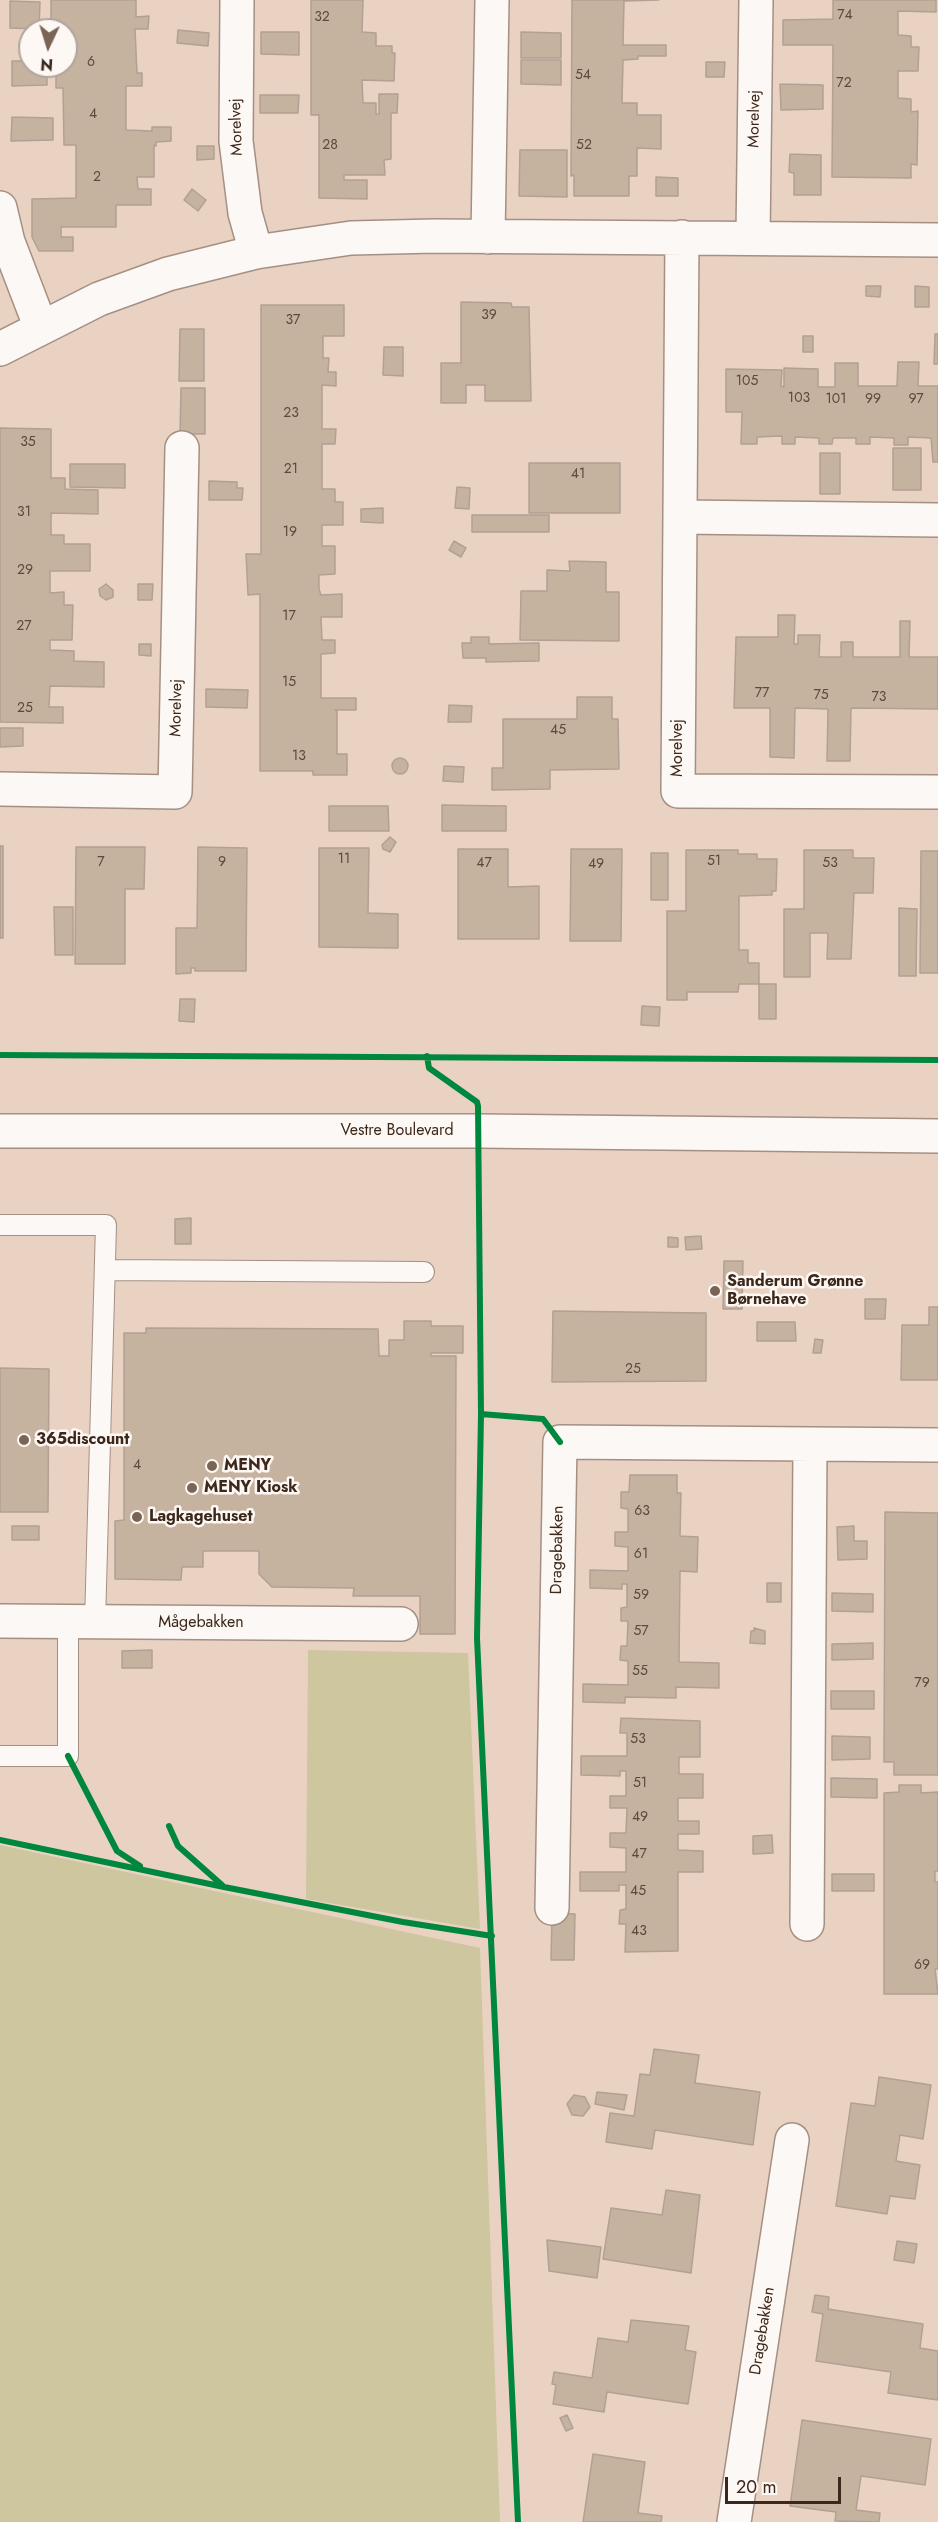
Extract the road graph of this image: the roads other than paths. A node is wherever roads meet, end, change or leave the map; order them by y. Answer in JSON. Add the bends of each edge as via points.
{"nodes":[{"id":1,"x":237,"y":0,"type":"edge"},
{"id":2,"x":492,"y":0,"type":"edge"},
{"id":3,"x":756,"y":0,"type":"edge"},
{"id":4,"x":0,"y":208,"type":"edge"},
{"id":5,"x":488,"y":237,"type":"junction"},
{"id":6,"x":682,"y":237,"type":"junction"},
{"id":7,"x":753,"y":237,"type":"junction"},
{"id":8,"x":938,"y":240,"type":"edge"},
{"id":9,"x":256,"y":252,"type":"junction"},
{"id":10,"x":41,"y":327,"type":"junction"},
{"id":11,"x":0,"y":349,"type":"edge"},
{"id":12,"x":182,"y":448,"type":"dead end"},
{"id":13,"x":680,"y":517,"type":"junction"},
{"id":14,"x":938,"y":520,"type":"edge"},
{"id":15,"x":0,"y":789,"type":"edge"},
{"id":16,"x":938,"y":792,"type":"edge"},
{"id":17,"x":0,"y":1131,"type":"edge"},
{"id":18,"x":938,"y":1136,"type":"edge"},
{"id":19,"x":0,"y":1225,"type":"edge"},
{"id":20,"x":105,"y":1270,"type":"junction"},
{"id":21,"x":424,"y":1272,"type":"dead end"},
{"id":22,"x":810,"y":1444,"type":"junction"},
{"id":23,"x":938,"y":1445,"type":"edge"},
{"id":24,"x":0,"y":1621,"type":"edge"},
{"id":25,"x":82,"y":1622,"type":"junction"},
{"id":26,"x":401,"y":1624,"type":"dead end"},
{"id":27,"x":0,"y":1756,"type":"edge"},
{"id":28,"x":552,"y":1908,"type":"dead end"},
{"id":29,"x":807,"y":1924,"type":"dead end"},
{"id":30,"x":792,"y":2140,"type":"dead end"},
{"id":31,"x":734,"y":2522,"type":"edge"}],
"edges":[{"from":1,"to":9,"type":"street","name":"Morelvej","via":[[236,141],[245,213]]},
{"from":2,"to":5,"type":"street"},
{"from":3,"to":7,"type":"street","name":"Morelvej"},
{"from":4,"to":10,"type":"street","via":[[8,242]]},
{"from":5,"to":6,"type":"street"},
{"from":5,"to":9,"type":"street","via":[[351,238]]},
{"from":6,"to":7,"type":"street"},
{"from":6,"to":13,"type":"street","name":"Morelvej"},
{"from":7,"to":8,"type":"street"},
{"from":9,"to":10,"type":"street","via":[[158,277],[99,298]]},
{"from":10,"to":11,"type":"street"},
{"from":12,"to":15,"type":"street","name":"Morelvej","via":[[175,792]]},
{"from":13,"to":14,"type":"street"},
{"from":13,"to":16,"type":"street","name":"Morelvej","via":[[678,791]]},
{"from":17,"to":18,"type":"street","name":"Vestre Boulevard"},
{"from":19,"to":20,"type":"lane","via":[[106,1225]]},
{"from":20,"to":21,"type":"lane"},
{"from":20,"to":25,"type":"lane"},
{"from":22,"to":23,"type":"street","name":"Dragebakken"},
{"from":22,"to":28,"type":"street","name":"Dragebakken","via":[[560,1442]]},
{"from":22,"to":29,"type":"street"},
{"from":24,"to":25,"type":"street","name":"Mågebakken"},
{"from":25,"to":26,"type":"street","name":"Mågebakken"},
{"from":25,"to":27,"type":"lane","via":[[68,1756]]},
{"from":30,"to":31,"type":"street","name":"Dragebakken"}]}
